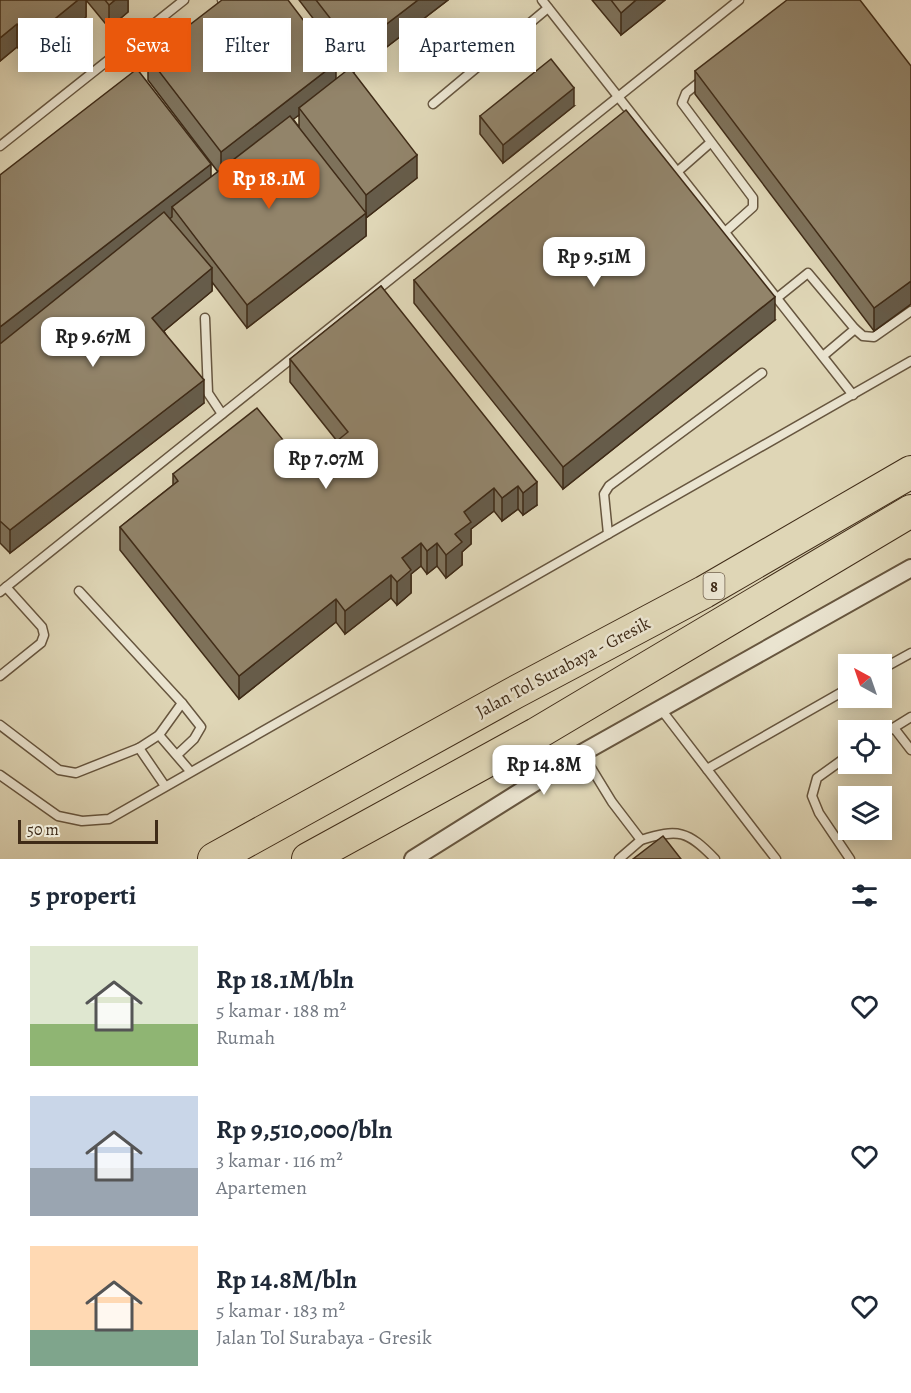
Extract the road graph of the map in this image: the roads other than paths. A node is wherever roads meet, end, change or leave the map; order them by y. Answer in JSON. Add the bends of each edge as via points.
{"nodes":[{"id":1,"x":184,"y":0,"type":"edge"},
{"id":2,"x":222,"y":0,"type":"edge"},
{"id":3,"x":245,"y":0,"type":"edge"},
{"id":4,"x":542,"y":0,"type":"edge"},
{"id":5,"x":739,"y":0,"type":"edge"},
{"id":6,"x":548,"y":8,"type":"junction"},
{"id":7,"x":713,"y":71,"type":"edge"},
{"id":8,"x":617,"y":96,"type":"junction"},
{"id":9,"x":433,"y":104,"type":"dead end"},
{"id":10,"x":710,"y":143,"type":"junction"},
{"id":11,"x":0,"y":146,"type":"edge"},
{"id":12,"x":677,"y":172,"type":"junction"},
{"id":13,"x":725,"y":232,"type":"junction"},
{"id":14,"x":777,"y":298,"type":"junction"},
{"id":15,"x":911,"y":311,"type":"edge"},
{"id":16,"x":205,"y":318,"type":"dead end"},
{"id":17,"x":855,"y":329,"type":"junction"},
{"id":18,"x":823,"y":356,"type":"junction"},
{"id":19,"x":911,"y":361,"type":"edge"},
{"id":20,"x":762,"y":373,"type":"dead end"},
{"id":21,"x":853,"y":395,"type":"junction"},
{"id":22,"x":222,"y":414,"type":"junction"},
{"id":23,"x":911,"y":472,"type":"edge"},
{"id":24,"x":911,"y":511,"type":"edge"},
{"id":25,"x":608,"y":534,"type":"junction"},
{"id":26,"x":911,"y":568,"type":"edge"},
{"id":27,"x":3,"y":589,"type":"edge"},
{"id":28,"x":78,"y":591,"type":"dead end"},
{"id":29,"x":911,"y":653,"type":"edge"},
{"id":30,"x":892,"y":663,"type":"edge"},
{"id":31,"x":0,"y":676,"type":"edge"},
{"id":32,"x":838,"y":694,"type":"edge"},
{"id":33,"x":182,"y":703,"type":"junction"},
{"id":34,"x":660,"y":708,"type":"junction"},
{"id":35,"x":911,"y":717,"type":"edge"},
{"id":36,"x":0,"y":725,"type":"edge"},
{"id":37,"x":894,"y":728,"type":"joint"},
{"id":38,"x":159,"y":735,"type":"junction"},
{"id":39,"x":139,"y":748,"type":"junction"},
{"id":40,"x":911,"y":750,"type":"edge"},
{"id":41,"x":582,"y":753,"type":"junction"},
{"id":42,"x":177,"y":755,"type":"junction"},
{"id":43,"x":838,"y":763,"type":"edge"},
{"id":44,"x":707,"y":769,"type":"junction"},
{"id":45,"x":190,"y":771,"type":"junction"},
{"id":46,"x":0,"y":775,"type":"edge"},
{"id":47,"x":165,"y":786,"type":"junction"},
{"id":48,"x":641,"y":840,"type":"junction"},
{"id":49,"x":214,"y":859,"type":"edge"},
{"id":50,"x":308,"y":859,"type":"edge"},
{"id":51,"x":413,"y":859,"type":"edge"},
{"id":52,"x":619,"y":859,"type":"edge"},
{"id":53,"x":715,"y":859,"type":"edge"},
{"id":54,"x":776,"y":859,"type":"edge"},
{"id":55,"x":850,"y":859,"type":"edge"}],
"edges":[{"from":1,"to":11,"type":"lane"},
{"from":2,"to":3,"type":"lane","via":[[229,6]]},
{"from":4,"to":6,"type":"lane"},
{"from":5,"to":8,"type":"lane"},
{"from":6,"to":8,"type":"lane"},
{"from":6,"to":9,"type":"lane"},
{"from":7,"to":10,"type":"lane","via":[[686,93],[682,103]]},
{"from":8,"to":12,"type":"lane"},
{"from":8,"to":22,"type":"lane"},
{"from":10,"to":12,"type":"lane"},
{"from":10,"to":13,"type":"lane","via":[[753,198],[753,207]]},
{"from":12,"to":13,"type":"lane"},
{"from":13,"to":14,"type":"lane"},
{"from":14,"to":17,"type":"lane","via":[[808,273]]},
{"from":14,"to":18,"type":"lane"},
{"from":15,"to":17,"type":"lane","via":[[874,338]]},
{"from":16,"to":22,"type":"lane","via":[[208,393]]},
{"from":17,"to":18,"type":"lane"},
{"from":18,"to":21,"type":"lane"},
{"from":19,"to":21,"type":"lane"},
{"from":20,"to":25,"type":"lane","via":[[609,486],[604,494]]},
{"from":21,"to":25,"type":"lane"},
{"from":22,"to":27,"type":"lane"},
{"from":23,"to":49,"type":"highway","name":"Jalan Tol Surabaya - Gresik","number":"8","via":[[704,592]]},
{"from":24,"to":50,"type":"highway","number":"8","via":[[536,734]]},
{"from":25,"to":45,"type":"lane"},
{"from":26,"to":34,"type":"street"},
{"from":27,"to":31,"type":"lane","via":[[42,627],[44,635],[41,643]]},
{"from":28,"to":33,"type":"lane"},
{"from":29,"to":30,"type":"lane"},
{"from":32,"to":44,"type":"lane"},
{"from":33,"to":38,"type":"lane"},
{"from":33,"to":42,"type":"lane","via":[[201,727]]},
{"from":34,"to":41,"type":"street"},
{"from":34,"to":44,"type":"lane"},
{"from":35,"to":37,"type":"lane"},
{"from":36,"to":39,"type":"lane","via":[[64,772],[83,771]]},
{"from":37,"to":40,"type":"lane"},
{"from":38,"to":39,"type":"lane"},
{"from":38,"to":42,"type":"lane"},
{"from":39,"to":47,"type":"lane"},
{"from":41,"to":48,"type":"lane"},
{"from":41,"to":51,"type":"street"},
{"from":42,"to":45,"type":"lane"},
{"from":43,"to":55,"type":"lane","via":[[817,778],[812,796]]},
{"from":44,"to":54,"type":"lane"},
{"from":45,"to":47,"type":"lane"},
{"from":46,"to":47,"type":"lane","via":[[58,816],[82,821],[109,819]]},
{"from":48,"to":52,"type":"lane"},
{"from":48,"to":53,"type":"lane","via":[[665,832],[681,832],[698,841]]}]}
